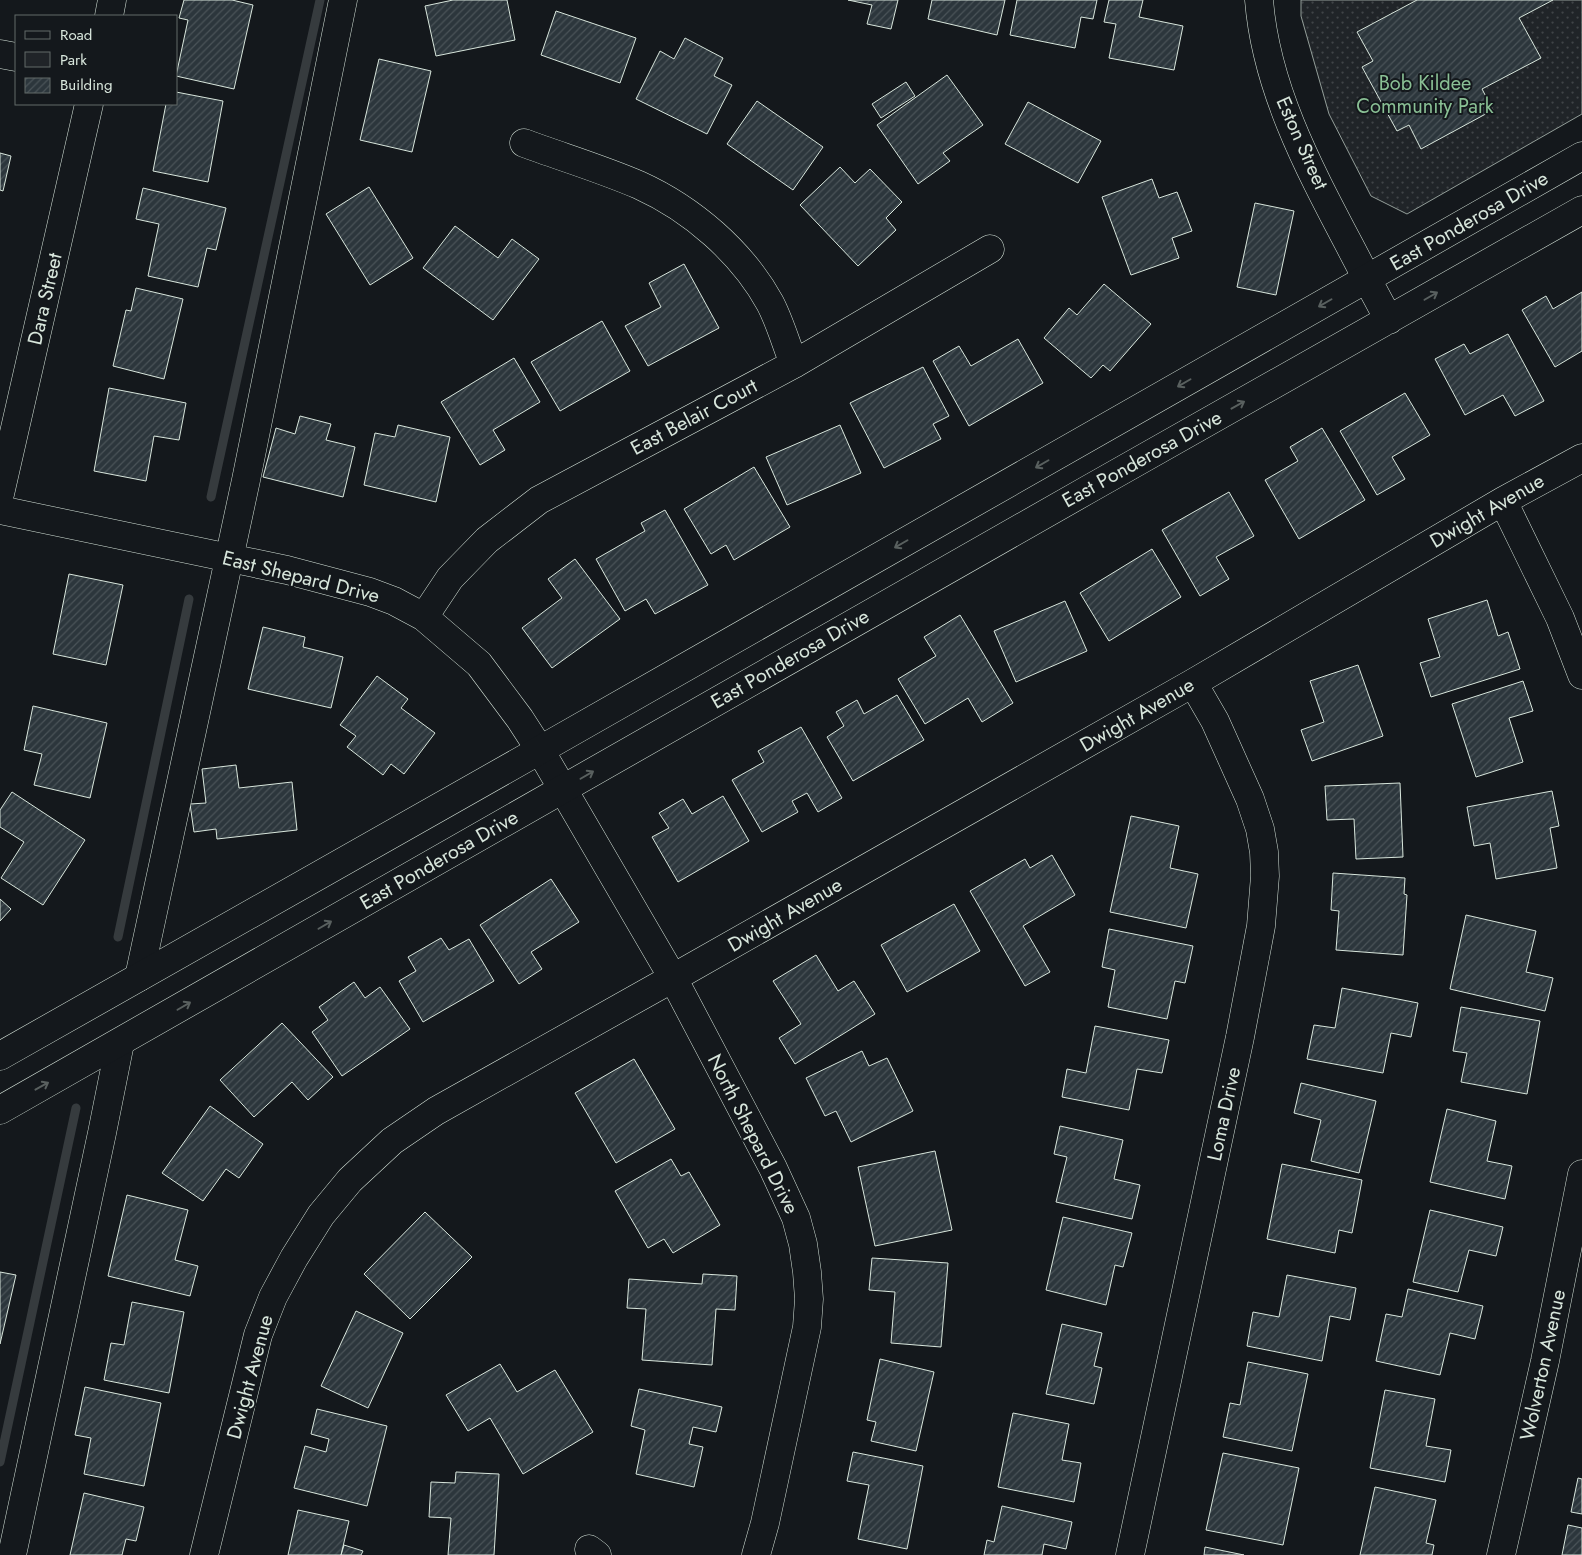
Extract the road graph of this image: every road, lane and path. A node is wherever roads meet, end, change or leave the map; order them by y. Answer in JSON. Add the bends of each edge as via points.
{"nodes":[{"id":1,"x":112,"y":0,"type":"edge"},
{"id":2,"x":343,"y":0,"type":"edge"},
{"id":3,"x":1259,"y":0,"type":"edge"},
{"id":4,"x":109,"y":15,"type":"edge"},
{"id":5,"x":0,"y":54,"type":"edge"},
{"id":6,"x":15,"y":57,"type":"edge"},
{"id":7,"x":89,"y":105,"type":"edge"},
{"id":8,"x":524,"y":143,"type":"dead end"},
{"id":9,"x":1582,"y":156,"type":"edge"},
{"id":10,"x":1582,"y":210,"type":"edge"},
{"id":11,"x":990,"y":249,"type":"dead end"},
{"id":12,"x":1367,"y":279,"type":"junction"},
{"id":13,"x":1389,"y":320,"type":"junction"},
{"id":14,"x":794,"y":364,"type":"junction"},
{"id":15,"x":1582,"y":458,"type":"edge"},
{"id":16,"x":0,"y":494,"type":"edge"},
{"id":17,"x":1503,"y":501,"type":"junction"},
{"id":18,"x":0,"y":510,"type":"edge"},
{"id":19,"x":229,"y":558,"type":"junction"},
{"id":20,"x":424,"y":617,"type":"junction"},
{"id":21,"x":1582,"y":674,"type":"edge"},
{"id":22,"x":1193,"y":683,"type":"junction"},
{"id":23,"x":540,"y":750,"type":"junction"},
{"id":24,"x":562,"y":789,"type":"junction"},
{"id":25,"x":139,"y":977,"type":"junction"},
{"id":26,"x":673,"y":978,"type":"junction"},
{"id":27,"x":120,"y":1043,"type":"junction"},
{"id":28,"x":0,"y":1056,"type":"edge"},
{"id":29,"x":0,"y":1110,"type":"edge"},
{"id":30,"x":1582,"y":1174,"type":"edge"},
{"id":31,"x":12,"y":1555,"type":"edge"},
{"id":32,"x":204,"y":1555,"type":"edge"},
{"id":33,"x":756,"y":1555,"type":"edge"},
{"id":34,"x":1130,"y":1555,"type":"edge"},
{"id":35,"x":1501,"y":1555,"type":"edge"}],
"edges":[{"from":1,"to":4,"type":"street"},
{"from":2,"to":19,"type":"street"},
{"from":3,"to":12,"type":"street","name":"Eston Street","via":[[1272,74],[1298,144]]},
{"from":5,"to":6,"type":"street"},
{"from":7,"to":16,"type":"street","name":"Dara Street"},
{"from":8,"to":14,"type":"street","via":[[638,185],[690,215],[714,234],[735,255],[771,304]]},
{"from":9,"to":12,"type":"street","name":"East Ponderosa Drive"},
{"from":13,"to":10,"type":"street","name":"East Ponderosa Drive","one_way":true},
{"from":11,"to":14,"type":"street","name":"East Belair Court"},
{"from":12,"to":13,"type":"street","name":"Eston Street"},
{"from":12,"to":23,"type":"street","name":"East Ponderosa Drive","one_way":true},
{"from":24,"to":13,"type":"street","name":"East Ponderosa Drive","one_way":true},
{"from":14,"to":20,"type":"street","name":"East Belair Court","via":[[539,500],[468,559],[450,578]]},
{"from":15,"to":17,"type":"street","name":"Dwight Avenue"},
{"from":17,"to":21,"type":"street","via":[[1560,618]]},
{"from":17,"to":22,"type":"street","name":"Dwight Avenue"},
{"from":18,"to":19,"type":"street","name":"East Shepard Drive"},
{"from":19,"to":20,"type":"street","name":"East Shepard Drive","via":[[370,592]]},
{"from":19,"to":25,"type":"street"},
{"from":20,"to":23,"type":"street","name":"East Shepard Drive","via":[[480,664]]},
{"from":22,"to":26,"type":"street","name":"Dwight Avenue"},
{"from":22,"to":34,"type":"street","name":"Loma Drive","via":[[1215,721],[1250,799],[1260,829],[1265,876],[1261,926],[1240,1037]]},
{"from":23,"to":24,"type":"street","name":"North Shepard Drive"},
{"from":23,"to":25,"type":"street","name":"East Ponderosa Drive"},
{"from":24,"to":26,"type":"street","name":"North Shepard Drive"},
{"from":27,"to":24,"type":"street","name":"East Ponderosa Drive","one_way":true},
{"from":25,"to":28,"type":"street","name":"East Ponderosa Drive"},
{"from":26,"to":32,"type":"street","name":"Dwight Avenue","via":[[436,1111],[392,1141],[350,1180],[326,1208],[273,1297],[258,1335]]},
{"from":26,"to":33,"type":"street","name":"North Shepard Drive","via":[[777,1176],[796,1218],[803,1244],[807,1272],[807,1327]]},
{"from":29,"to":27,"type":"street","name":"East Ponderosa Drive","one_way":true},
{"from":27,"to":31,"type":"street"},
{"from":30,"to":35,"type":"street","name":"Wolverton Avenue","via":[[1545,1361]]}]}
